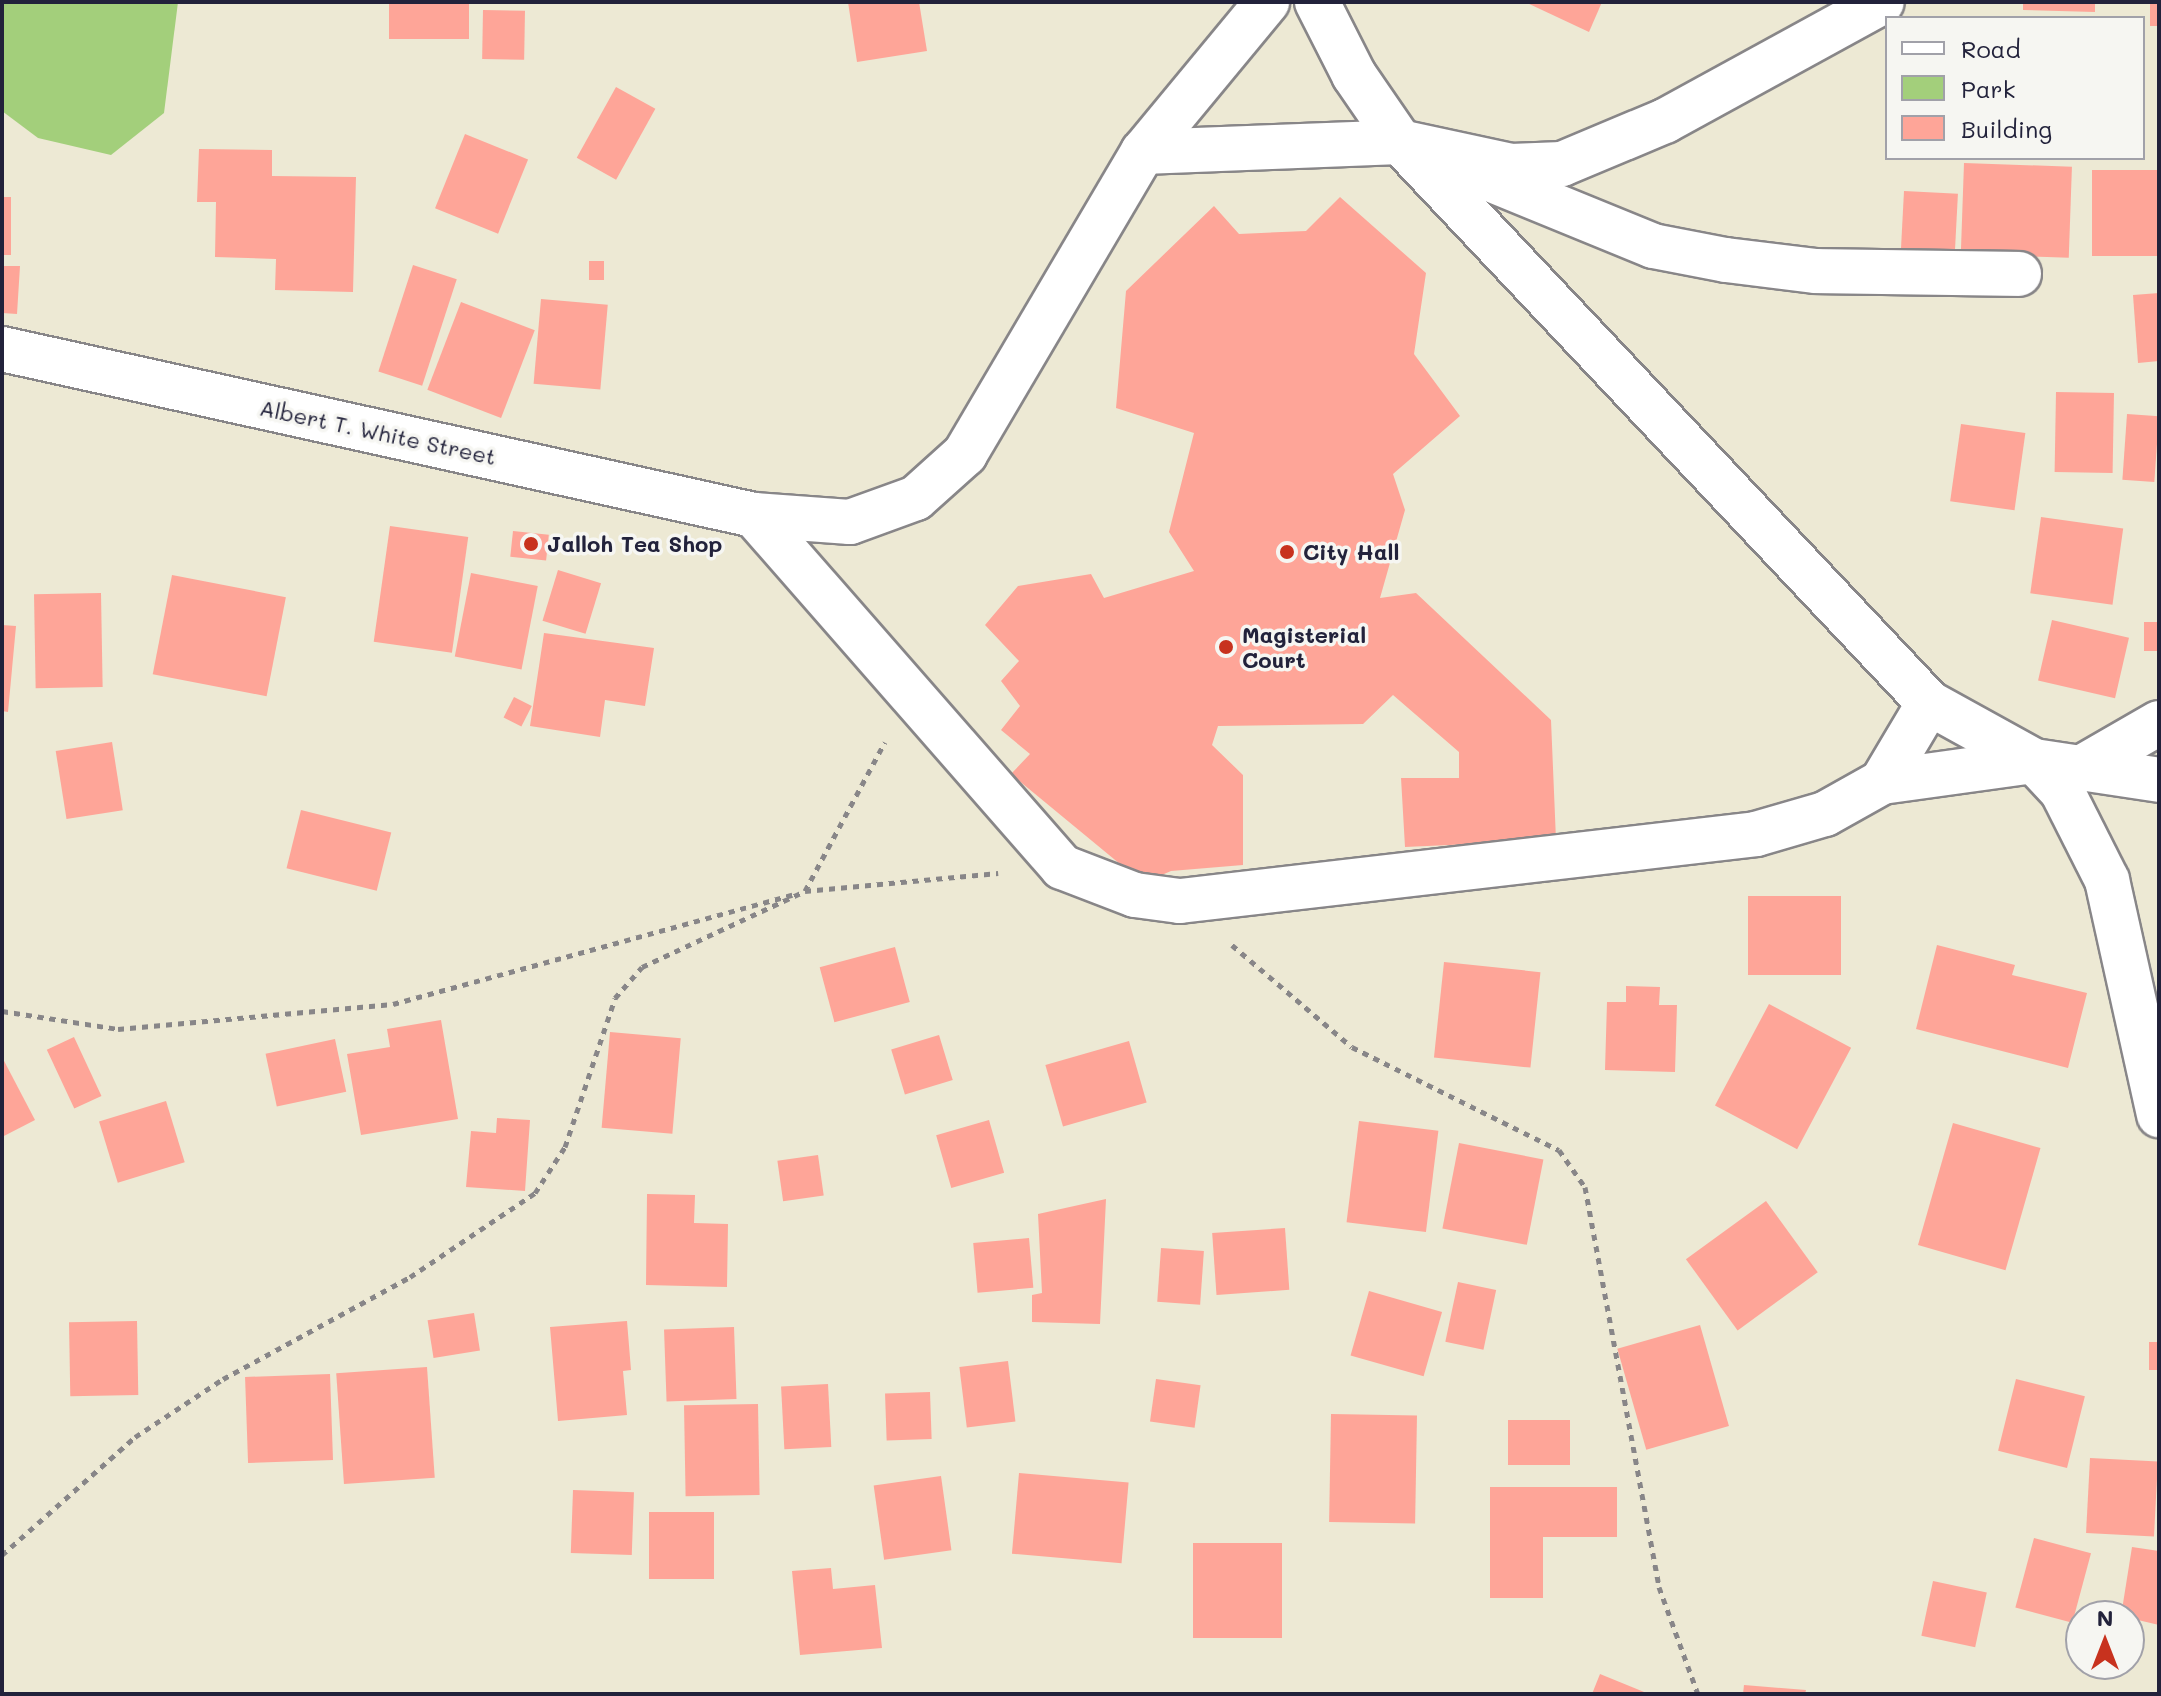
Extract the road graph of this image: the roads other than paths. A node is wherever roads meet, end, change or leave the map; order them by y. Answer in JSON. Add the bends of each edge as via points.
{"nodes":[{"id":1,"x":1267,"y":2,"type":"edge"},
{"id":2,"x":1317,"y":2,"type":"edge"},
{"id":3,"x":1882,"y":2,"type":"edge"},
{"id":4,"x":1400,"y":142,"type":"junction"},
{"id":5,"x":1143,"y":152,"type":"junction"},
{"id":6,"x":2019,"y":274,"type":"dead end"},
{"id":7,"x":2,"y":349,"type":"edge"},
{"id":8,"x":754,"y":515,"type":"junction"},
{"id":9,"x":1929,"y":703,"type":"junction"},
{"id":10,"x":2159,"y":723,"type":"edge"},
{"id":11,"x":2034,"y":761,"type":"junction"},
{"id":12,"x":2079,"y":769,"type":"junction"},
{"id":13,"x":2159,"y":780,"type":"edge"},
{"id":14,"x":1882,"y":782,"type":"junction"},
{"id":15,"x":2159,"y":1115,"type":"edge"}],
"edges":[{"from":1,"to":5,"type":"street","name":"Albert T. White Street"},
{"from":2,"to":4,"type":"street","via":[[1354,75]]},
{"from":3,"to":4,"type":"street","via":[[1665,121],[1562,164],[1511,166]]},
{"from":4,"to":5,"type":"street"},
{"from":4,"to":6,"type":"street","via":[[1653,246],[1816,271]]},
{"from":4,"to":9,"type":"street"},
{"from":5,"to":8,"type":"street","name":"Albert T. White Street","via":[[990,417],[965,454],[935,483],[906,502],[850,522]]},
{"from":7,"to":8,"type":"street","name":"Albert T. White Street"},
{"from":8,"to":14,"type":"street","via":[[1062,867],[1135,895],[1180,901],[1756,834],[1825,814]]},
{"from":9,"to":11,"type":"street"},
{"from":9,"to":14,"type":"street"},
{"from":10,"to":12,"type":"street"},
{"from":11,"to":12,"type":"street"},
{"from":11,"to":14,"type":"street"},
{"from":11,"to":15,"type":"street","via":[[2082,823],[2107,880]]},
{"from":12,"to":13,"type":"street"}]}
